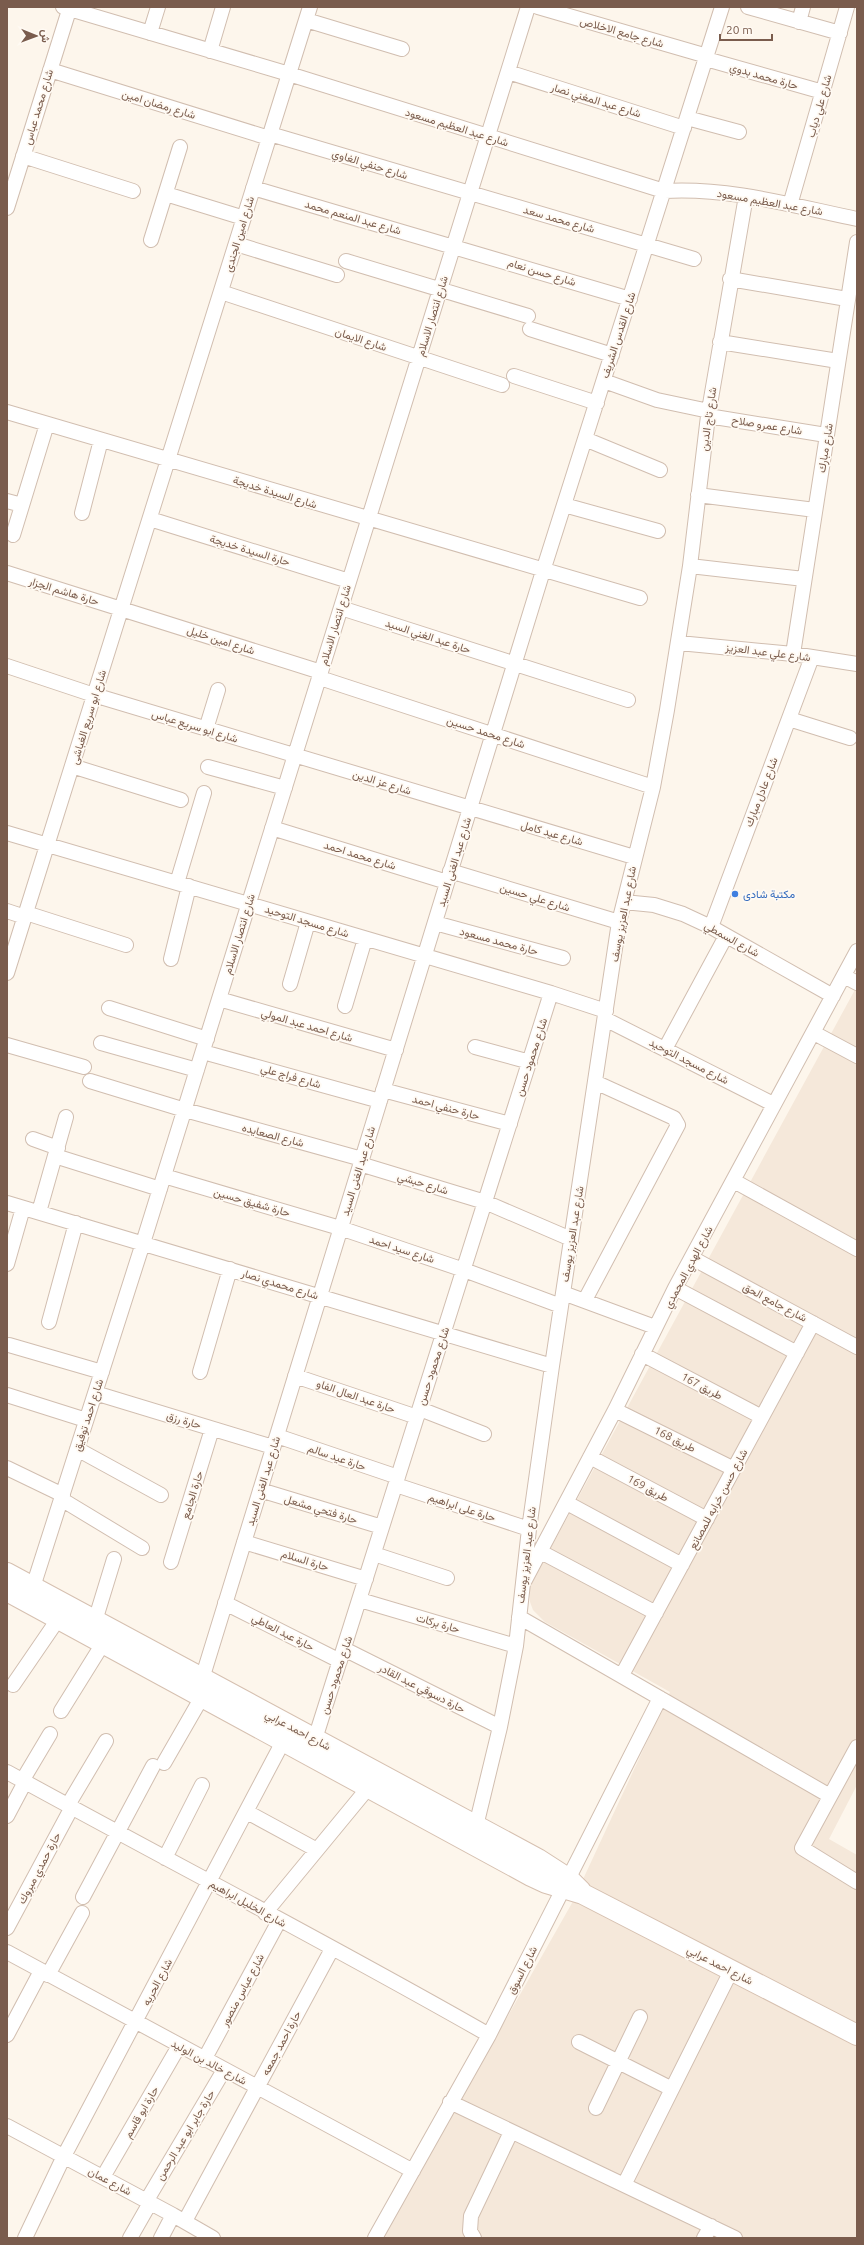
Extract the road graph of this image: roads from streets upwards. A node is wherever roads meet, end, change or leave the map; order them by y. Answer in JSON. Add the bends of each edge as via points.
{"nodes":[{"id":1,"x":158,"y":7,"type":"edge"},
{"id":2,"x":223,"y":7,"type":"edge"},
{"id":3,"x":528,"y":7,"type":"edge"},
{"id":4,"x":538,"y":7,"type":"edge"},
{"id":5,"x":722,"y":7,"type":"edge"},
{"id":6,"x":748,"y":7,"type":"edge"},
{"id":7,"x":803,"y":7,"type":"edge"},
{"id":8,"x":847,"y":7,"type":"edge"},
{"id":9,"x":67,"y":8,"type":"edge"},
{"id":10,"x":308,"y":14,"type":"edge"},
{"id":11,"x":799,"y":22,"type":"junction"},
{"id":12,"x":150,"y":33,"type":"junction"},
{"id":13,"x":840,"y":34,"type":"junction"},
{"id":14,"x":402,"y":49,"type":"dead end"},
{"id":15,"x":210,"y":51,"type":"junction"},
{"id":16,"x":706,"y":58,"type":"junction"},
{"id":17,"x":50,"y":70,"type":"junction"},
{"id":18,"x":508,"y":72,"type":"junction"},
{"id":19,"x":289,"y":74,"type":"junction"},
{"id":20,"x":823,"y":92,"type":"junction"},
{"id":21,"x":686,"y":123,"type":"junction"},
{"id":22,"x":739,"y":132,"type":"dead end"},
{"id":23,"x":270,"y":136,"type":"junction"},
{"id":24,"x":488,"y":136,"type":"junction"},
{"id":25,"x":180,"y":147,"type":"dead end"},
{"id":26,"x":23,"y":156,"type":"junction"},
{"id":27,"x":253,"y":188,"type":"junction"},
{"id":28,"x":133,"y":191,"type":"dead end"},
{"id":29,"x":664,"y":191,"type":"junction"},
{"id":30,"x":470,"y":193,"type":"junction"},
{"id":31,"x":166,"y":194,"type":"junction"},
{"id":32,"x":746,"y":196,"type":"junction"},
{"id":33,"x":790,"y":205,"type":"junction"},
{"id":34,"x":7,"y":208,"type":"edge"},
{"id":35,"x":244,"y":218,"type":"junction"},
{"id":36,"x":857,"y":219,"type":"edge"},
{"id":37,"x":152,"y":240,"type":"dead end"},
{"id":38,"x":857,"y":242,"type":"edge"},
{"id":39,"x":236,"y":244,"type":"junction"},
{"id":40,"x":647,"y":245,"type":"junction"},
{"id":41,"x":453,"y":246,"type":"junction"},
{"id":42,"x":694,"y":259,"type":"dead end"},
{"id":43,"x":346,"y":261,"type":"dead end"},
{"id":44,"x":338,"y":275,"type":"dead end"},
{"id":45,"x":730,"y":279,"type":"junction"},
{"id":46,"x":440,"y":290,"type":"junction"},
{"id":47,"x":221,"y":292,"type":"junction"},
{"id":48,"x":630,"y":299,"type":"junction"},
{"id":49,"x":847,"y":299,"type":"junction"},
{"id":50,"x":720,"y":342,"type":"junction"},
{"id":51,"x":612,"y":355,"type":"junction"},
{"id":52,"x":419,"y":358,"type":"junction"},
{"id":53,"x":838,"y":361,"type":"junction"},
{"id":54,"x":514,"y":376,"type":"dead end"},
{"id":55,"x":604,"y":381,"type":"junction"},
{"id":56,"x":502,"y":385,"type":"dead end"},
{"id":57,"x":597,"y":403,"type":"junction"},
{"id":58,"x":7,"y":412,"type":"edge"},
{"id":59,"x":709,"y":414,"type":"junction"},
{"id":60,"x":47,"y":424,"type":"junction"},
{"id":61,"x":826,"y":435,"type":"junction"},
{"id":62,"x":585,"y":439,"type":"junction"},
{"id":63,"x":101,"y":440,"type":"junction"},
{"id":64,"x":168,"y":460,"type":"junction"},
{"id":65,"x":660,"y":470,"type":"dead end"},
{"id":66,"x":698,"y":495,"type":"junction"},
{"id":67,"x":7,"y":501,"type":"edge"},
{"id":68,"x":22,"y":505,"type":"junction"},
{"id":69,"x":564,"y":505,"type":"junction"},
{"id":70,"x":815,"y":510,"type":"junction"},
{"id":71,"x":82,"y":513,"type":"dead end"},
{"id":72,"x":150,"y":519,"type":"junction"},
{"id":73,"x":368,"y":520,"type":"junction"},
{"id":74,"x":658,"y":531,"type":"dead end"},
{"id":75,"x":13,"y":535,"type":"dead end"},
{"id":76,"x":690,"y":566,"type":"junction"},
{"id":77,"x":543,"y":571,"type":"junction"},
{"id":78,"x":7,"y":573,"type":"edge"},
{"id":79,"x":804,"y":580,"type":"junction"},
{"id":80,"x":349,"y":581,"type":"junction"},
{"id":81,"x":640,"y":598,"type":"dead end"},
{"id":82,"x":122,"y":608,"type":"junction"},
{"id":83,"x":341,"y":608,"type":"junction"},
{"id":84,"x":679,"y":643,"type":"junction"},
{"id":85,"x":793,"y":654,"type":"junction"},
{"id":86,"x":812,"y":657,"type":"junction"},
{"id":87,"x":515,"y":663,"type":"junction"},
{"id":88,"x":857,"y":664,"type":"edge"},
{"id":89,"x":7,"y":666,"type":"edge"},
{"id":90,"x":320,"y":675,"type":"junction"},
{"id":91,"x":218,"y":690,"type":"dead end"},
{"id":92,"x":94,"y":696,"type":"junction"},
{"id":93,"x":628,"y":700,"type":"dead end"},
{"id":94,"x":789,"y":718,"type":"junction"},
{"id":95,"x":206,"y":729,"type":"junction"},
{"id":96,"x":493,"y":734,"type":"junction"},
{"id":97,"x":850,"y":738,"type":"dead end"},
{"id":98,"x":295,"y":756,"type":"junction"},
{"id":99,"x":72,"y":766,"type":"junction"},
{"id":100,"x":208,"y":767,"type":"dead end"},
{"id":101,"x":653,"y":787,"type":"junction"},
{"id":102,"x":285,"y":788,"type":"junction"},
{"id":103,"x":204,"y":793,"type":"dead end"},
{"id":104,"x":181,"y":800,"type":"dead end"},
{"id":105,"x":470,"y":809,"type":"junction"},
{"id":106,"x":272,"y":828,"type":"junction"},
{"id":107,"x":7,"y":833,"type":"edge"},
{"id":108,"x":47,"y":845,"type":"junction"},
{"id":109,"x":634,"y":857,"type":"junction"},
{"id":110,"x":449,"y":877,"type":"junction"},
{"id":111,"x":183,"y":884,"type":"junction"},
{"id":112,"x":624,"y":902,"type":"junction"},
{"id":113,"x":249,"y":904,"type":"junction"},
{"id":114,"x":7,"y":911,"type":"edge"},
{"id":115,"x":25,"y":915,"type":"junction"},
{"id":116,"x":308,"y":922,"type":"junction"},
{"id":117,"x":619,"y":922,"type":"junction"},
{"id":118,"x":435,"y":923,"type":"junction"},
{"id":119,"x":710,"y":927,"type":"junction"},
{"id":120,"x":726,"y":936,"type":"junction"},
{"id":121,"x":365,"y":939,"type":"junction"},
{"id":122,"x":126,"y":945,"type":"dead end"},
{"id":123,"x":857,"y":950,"type":"edge"},
{"id":124,"x":424,"y":956,"type":"junction"},
{"id":125,"x":563,"y":958,"type":"dead end"},
{"id":126,"x":171,"y":959,"type":"dead end"},
{"id":127,"x":7,"y":973,"type":"edge"},
{"id":128,"x":844,"y":976,"type":"junction"},
{"id":129,"x":857,"y":983,"type":"edge"},
{"id":130,"x":290,"y":984,"type":"dead end"},
{"id":131,"x":551,"y":993,"type":"junction"},
{"id":132,"x":833,"y":996,"type":"junction"},
{"id":133,"x":219,"y":1000,"type":"junction"},
{"id":134,"x":345,"y":1006,"type":"dead end"},
{"id":135,"x":109,"y":1008,"type":"dead end"},
{"id":136,"x":605,"y":1015,"type":"junction"},
{"id":137,"x":814,"y":1033,"type":"junction"},
{"id":138,"x":101,"y":1043,"type":"dead end"},
{"id":139,"x":7,"y":1044,"type":"edge"},
{"id":140,"x":205,"y":1045,"type":"junction"},
{"id":141,"x":475,"y":1047,"type":"dead end"},
{"id":142,"x":665,"y":1048,"type":"junction"},
{"id":143,"x":396,"y":1050,"type":"junction"},
{"id":144,"x":857,"y":1056,"type":"edge"},
{"id":145,"x":530,"y":1062,"type":"junction"},
{"id":146,"x":84,"y":1067,"type":"dead end"},
{"id":147,"x":197,"y":1070,"type":"junction"},
{"id":148,"x":90,"y":1081,"type":"dead end"},
{"id":149,"x":595,"y":1082,"type":"junction"},
{"id":150,"x":381,"y":1095,"type":"junction"},
{"id":151,"x":773,"y":1104,"type":"junction"},
{"id":152,"x":185,"y":1110,"type":"junction"},
{"id":153,"x":66,"y":1117,"type":"dead end"},
{"id":154,"x":510,"y":1124,"type":"junction"},
{"id":155,"x":33,"y":1139,"type":"dead end"},
{"id":156,"x":56,"y":1152,"type":"junction"},
{"id":157,"x":361,"y":1162,"type":"junction"},
{"id":158,"x":734,"y":1181,"type":"junction"},
{"id":159,"x":162,"y":1182,"type":"junction"},
{"id":160,"x":485,"y":1202,"type":"junction"},
{"id":161,"x":7,"y":1203,"type":"edge"},
{"id":162,"x":24,"y":1208,"type":"junction"},
{"id":163,"x":39,"y":1212,"type":"junction"},
{"id":164,"x":76,"y":1223,"type":"junction"},
{"id":165,"x":340,"y":1228,"type":"junction"},
{"id":166,"x":571,"y":1240,"type":"junction"},
{"id":167,"x":143,"y":1243,"type":"junction"},
{"id":168,"x":857,"y":1249,"type":"edge"},
{"id":169,"x":692,"y":1258,"type":"junction"},
{"id":170,"x":7,"y":1264,"type":"edge"},
{"id":171,"x":230,"y":1269,"type":"junction"},
{"id":172,"x":464,"y":1270,"type":"junction"},
{"id":173,"x":675,"y":1288,"type":"junction"},
{"id":174,"x":320,"y":1296,"type":"junction"},
{"id":175,"x":562,"y":1299,"type":"junction"},
{"id":176,"x":585,"y":1300,"type":"junction"},
{"id":177,"x":49,"y":1322,"type":"dead end"},
{"id":178,"x":813,"y":1323,"type":"junction"},
{"id":179,"x":656,"y":1327,"type":"junction"},
{"id":180,"x":444,"y":1333,"type":"junction"},
{"id":181,"x":9,"y":1345,"type":"dead end"},
{"id":182,"x":857,"y":1347,"type":"edge"},
{"id":183,"x":797,"y":1353,"type":"junction"},
{"id":184,"x":642,"y":1354,"type":"junction"},
{"id":185,"x":552,"y":1366,"type":"junction"},
{"id":186,"x":102,"y":1372,"type":"junction"},
{"id":187,"x":200,"y":1372,"type":"dead end"},
{"id":188,"x":295,"y":1376,"type":"junction"},
{"id":189,"x":95,"y":1393,"type":"junction"},
{"id":190,"x":7,"y":1395,"type":"edge"},
{"id":191,"x":615,"y":1410,"type":"junction"},
{"id":192,"x":418,"y":1413,"type":"junction"},
{"id":193,"x":762,"y":1417,"type":"junction"},
{"id":194,"x":86,"y":1420,"type":"junction"},
{"id":195,"x":212,"y":1428,"type":"junction"},
{"id":196,"x":484,"y":1434,"type":"dead end"},
{"id":197,"x":275,"y":1442,"type":"junction"},
{"id":198,"x":77,"y":1449,"type":"junction"},
{"id":199,"x":590,"y":1457,"type":"junction"},
{"id":200,"x":7,"y":1468,"type":"edge"},
{"id":201,"x":734,"y":1469,"type":"junction"},
{"id":202,"x":397,"y":1481,"type":"junction"},
{"id":203,"x":260,"y":1490,"type":"junction"},
{"id":204,"x":161,"y":1495,"type":"dead end"},
{"id":205,"x":62,"y":1497,"type":"junction"},
{"id":206,"x":567,"y":1503,"type":"junction"},
{"id":207,"x":707,"y":1519,"type":"junction"},
{"id":208,"x":382,"y":1527,"type":"junction"},
{"id":209,"x":529,"y":1529,"type":"junction"},
{"id":210,"x":244,"y":1542,"type":"junction"},
{"id":211,"x":142,"y":1548,"type":"dead end"},
{"id":212,"x":541,"y":1552,"type":"junction"},
{"id":213,"x":374,"y":1554,"type":"junction"},
{"id":214,"x":114,"y":1559,"type":"dead end"},
{"id":215,"x":171,"y":1562,"type":"dead end"},
{"id":216,"x":682,"y":1565,"type":"junction"},
{"id":217,"x":7,"y":1573,"type":"edge"},
{"id":218,"x":366,"y":1578,"type":"junction"},
{"id":219,"x":447,"y":1578,"type":"dead end"},
{"id":220,"x":522,"y":1585,"type":"junction"},
{"id":221,"x":33,"y":1587,"type":"junction"},
{"id":222,"x":7,"y":1591,"type":"edge"},
{"id":223,"x":360,"y":1600,"type":"junction"},
{"id":224,"x":225,"y":1603,"type":"junction"},
{"id":225,"x":63,"y":1612,"type":"junction"},
{"id":226,"x":656,"y":1613,"type":"junction"},
{"id":227,"x":519,"y":1616,"type":"junction"},
{"id":228,"x":103,"y":1631,"type":"junction"},
{"id":229,"x":516,"y":1646,"type":"junction"},
{"id":230,"x":342,"y":1655,"type":"junction"},
{"id":231,"x":622,"y":1675,"type":"junction"},
{"id":232,"x":14,"y":1685,"type":"dead end"},
{"id":233,"x":205,"y":1687,"type":"junction"},
{"id":234,"x":660,"y":1698,"type":"junction"},
{"id":235,"x":61,"y":1711,"type":"dead end"},
{"id":236,"x":500,"y":1727,"type":"junction"},
{"id":237,"x":50,"y":1734,"type":"dead end"},
{"id":238,"x":287,"y":1734,"type":"junction"},
{"id":239,"x":315,"y":1739,"type":"junction"},
{"id":240,"x":106,"y":1741,"type":"dead end"},
{"id":241,"x":857,"y":1747,"type":"edge"},
{"id":242,"x":7,"y":1772,"type":"edge"},
{"id":243,"x":24,"y":1781,"type":"junction"},
{"id":244,"x":202,"y":1785,"type":"dead end"},
{"id":245,"x":368,"y":1788,"type":"junction"},
{"id":246,"x":830,"y":1796,"type":"junction"},
{"id":247,"x":70,"y":1806,"type":"junction"},
{"id":248,"x":246,"y":1812,"type":"junction"},
{"id":249,"x":7,"y":1816,"type":"edge"},
{"id":250,"x":476,"y":1826,"type":"junction"},
{"id":251,"x":118,"y":1832,"type":"junction"},
{"id":252,"x":317,"y":1850,"type":"junction"},
{"id":253,"x":165,"y":1858,"type":"junction"},
{"id":254,"x":210,"y":1882,"type":"junction"},
{"id":255,"x":857,"y":1882,"type":"edge"},
{"id":256,"x":566,"y":1884,"type":"junction"},
{"id":257,"x":83,"y":1896,"type":"dead end"},
{"id":258,"x":82,"y":1913,"type":"dead end"},
{"id":259,"x":265,"y":1913,"type":"junction"},
{"id":260,"x":279,"y":1921,"type":"junction"},
{"id":261,"x":7,"y":1928,"type":"edge"},
{"id":262,"x":332,"y":1949,"type":"junction"},
{"id":263,"x":7,"y":1952,"type":"edge"},
{"id":264,"x":731,"y":1971,"type":"junction"},
{"id":265,"x":44,"y":1973,"type":"junction"},
{"id":266,"x":640,"y":2018,"type":"dead end"},
{"id":267,"x":136,"y":2023,"type":"junction"},
{"id":268,"x":7,"y":2034,"type":"edge"},
{"id":269,"x":488,"y":2035,"type":"junction"},
{"id":270,"x":857,"y":2035,"type":"edge"},
{"id":271,"x":579,"y":2042,"type":"dead end"},
{"id":272,"x":179,"y":2046,"type":"junction"},
{"id":273,"x":204,"y":2060,"type":"junction"},
{"id":274,"x":619,"y":2062,"type":"junction"},
{"id":275,"x":224,"y":2070,"type":"junction"},
{"id":276,"x":257,"y":2088,"type":"junction"},
{"id":277,"x":672,"y":2089,"type":"junction"},
{"id":278,"x":450,"y":2102,"type":"junction"},
{"id":279,"x":596,"y":2108,"type":"dead end"},
{"id":280,"x":7,"y":2126,"type":"edge"},
{"id":281,"x":512,"y":2132,"type":"junction"},
{"id":282,"x":64,"y":2156,"type":"junction"},
{"id":283,"x":413,"y":2171,"type":"junction"},
{"id":284,"x":103,"y":2177,"type":"junction"},
{"id":285,"x":624,"y":2185,"type":"junction"},
{"id":286,"x":149,"y":2201,"type":"junction"},
{"id":287,"x":179,"y":2218,"type":"junction"},
{"id":288,"x":708,"y":2232,"type":"edge"},
{"id":289,"x":25,"y":2238,"type":"edge"},
{"id":290,"x":130,"y":2238,"type":"edge"},
{"id":291,"x":161,"y":2238,"type":"edge"},
{"id":292,"x":213,"y":2238,"type":"edge"},
{"id":293,"x":375,"y":2238,"type":"edge"},
{"id":294,"x":474,"y":2238,"type":"edge"},
{"id":295,"x":735,"y":2238,"type":"edge"}],
"edges":[{"from":1,"to":12,"type":"street"},
{"from":2,"to":15,"type":"street"},
{"from":3,"to":18,"type":"street","name":"شارع انتصار الاسلام"},
{"from":4,"to":16,"type":"street","name":"شارع جامع الاخلاص"},
{"from":5,"to":16,"type":"street","name":"شارع القدس الشريف"},
{"from":6,"to":11,"type":"street"},
{"from":7,"to":11,"type":"street"},
{"from":8,"to":13,"type":"street","name":"شارع علي دياب"},
{"from":9,"to":12,"type":"street","name":"شارع عبد العظيم مسعود"},
{"from":9,"to":17,"type":"street","name":"شارع محمد عباس"},
{"from":10,"to":14,"type":"street"},
{"from":10,"to":19,"type":"street","name":"شارع امين الجندى"},
{"from":11,"to":13,"type":"street"},
{"from":12,"to":15,"type":"street","name":"شارع عبد العظيم مسعود"},
{"from":13,"to":20,"type":"street","name":"شارع علي دياب"},
{"from":15,"to":19,"type":"street","name":"شارع عبد العظيم مسعود"},
{"from":16,"to":20,"type":"street","name":"حارة محمد بدوي"},
{"from":16,"to":21,"type":"street","name":"شارع القدس الشريف"},
{"from":17,"to":23,"type":"street","name":"شارع رمضان امين"},
{"from":17,"to":26,"type":"street","name":"شارع محمد عباس"},
{"from":18,"to":21,"type":"street","name":"شارع عبد المغني نصار"},
{"from":18,"to":24,"type":"street","name":"شارع انتصار الاسلام"},
{"from":19,"to":23,"type":"street","name":"شارع امين الجندى"},
{"from":19,"to":24,"type":"street","name":"شارع عبد العظيم مسعود"},
{"from":20,"to":33,"type":"street","name":"شارع علي دياب"},
{"from":21,"to":22,"type":"street","name":"شارع عبد المغني نصار"},
{"from":21,"to":29,"type":"street","name":"شارع القدس الشريف"},
{"from":23,"to":27,"type":"street","name":"شارع امين الجندى"},
{"from":23,"to":30,"type":"street","name":"شارع حنفي الغاوي"},
{"from":24,"to":29,"type":"street","name":"شارع عبد العظيم مسعود"},
{"from":24,"to":30,"type":"street","name":"شارع انتصار الاسلام"},
{"from":25,"to":31,"type":"street"},
{"from":26,"to":28,"type":"street"},
{"from":26,"to":34,"type":"street","name":"شارع محمد عباس"},
{"from":27,"to":35,"type":"street","name":"شارع امين الجندى"},
{"from":27,"to":41,"type":"street","name":"شارع عبد المنعم محمد"},
{"from":29,"to":32,"type":"street","name":"شارع عبد العظيم مسعود","via":[[699,191]]},
{"from":29,"to":40,"type":"street","name":"شارع القدس الشريف"},
{"from":30,"to":40,"type":"street","name":"شارع محمد سعد"},
{"from":30,"to":41,"type":"street","name":"شارع انتصار الاسلام"},
{"from":31,"to":35,"type":"street"},
{"from":31,"to":37,"type":"street"},
{"from":32,"to":33,"type":"street","name":"شارع عبد العظيم مسعود"},
{"from":32,"to":45,"type":"street","name":"شارع تاج الدين"},
{"from":33,"to":36,"type":"street","name":"شارع عبد العظيم مسعود"},
{"from":35,"to":39,"type":"street","name":"شارع امين الجندى"},
{"from":38,"to":49,"type":"street","name":"شارع مبارك"},
{"from":39,"to":44,"type":"street"},
{"from":39,"to":47,"type":"street","name":"شارع امين الجندى"},
{"from":40,"to":42,"type":"street","name":"شارع محمد سعد"},
{"from":40,"to":48,"type":"street","name":"شارع القدس الشريف"},
{"from":41,"to":46,"type":"street","name":"شارع انتصار الاسلام"},
{"from":41,"to":48,"type":"street","name":"شارع حسن نعام"},
{"from":43,"to":46,"type":"street"},
{"from":45,"to":49,"type":"street"},
{"from":45,"to":50,"type":"street","name":"شارع تاج الدين"},
{"from":46,"to":51,"type":"street"},
{"from":46,"to":52,"type":"street","name":"شارع انتصار الاسلام"},
{"from":47,"to":52,"type":"street","name":"شارع الايمان"},
{"from":47,"to":64,"type":"street","name":"شارع امين الجندى"},
{"from":48,"to":51,"type":"street","name":"شارع القدس الشريف"},
{"from":49,"to":53,"type":"street","name":"شارع مبارك"},
{"from":50,"to":53,"type":"street"},
{"from":50,"to":59,"type":"street","name":"شارع تاج الدين"},
{"from":51,"to":55,"type":"street","name":"شارع القدس الشريف"},
{"from":52,"to":56,"type":"street","name":"شارع الايمان"},
{"from":52,"to":73,"type":"street","name":"شارع انتصار الاسلام"},
{"from":53,"to":61,"type":"street","name":"شارع مبارك"},
{"from":54,"to":57,"type":"street"},
{"from":55,"to":57,"type":"street","name":"شارع القدس الشريف"},
{"from":55,"to":59,"type":"street","name":"شارع عمرو صلاح","via":[[657,400]]},
{"from":57,"to":62,"type":"street","name":"شارع القدس الشريف"},
{"from":58,"to":60,"type":"street","name":"شارع السيدة خديجة"},
{"from":59,"to":61,"type":"street","name":"شارع عمرو صلاح"},
{"from":59,"to":66,"type":"street","name":"شارع تاج الدين"},
{"from":60,"to":63,"type":"street","name":"شارع السيدة خديجة"},
{"from":60,"to":68,"type":"street"},
{"from":61,"to":70,"type":"street","name":"شارع مبارك"},
{"from":62,"to":65,"type":"street"},
{"from":62,"to":69,"type":"street","name":"شارع القدس الشريف"},
{"from":63,"to":64,"type":"street","name":"شارع السيدة خديجة"},
{"from":63,"to":71,"type":"street"},
{"from":64,"to":72,"type":"street","name":"شارع ابو سريع الغباشى"},
{"from":64,"to":73,"type":"street","name":"شارع السيدة خديجة"},
{"from":66,"to":70,"type":"street"},
{"from":66,"to":76,"type":"street","name":"شارع تاج الدين"},
{"from":67,"to":68,"type":"street"},
{"from":68,"to":75,"type":"street"},
{"from":69,"to":74,"type":"street"},
{"from":69,"to":77,"type":"street","name":"شارع القدس الشريف"},
{"from":70,"to":79,"type":"street","name":"شارع مبارك"},
{"from":72,"to":80,"type":"street","name":"حارة السيدة خديجة"},
{"from":72,"to":82,"type":"street","name":"شارع ابو سريع الغباشى"},
{"from":73,"to":77,"type":"street","name":"شارع السيدة خديجة"},
{"from":73,"to":80,"type":"street","name":"شارع انتصار الاسلام"},
{"from":76,"to":79,"type":"street"},
{"from":76,"to":84,"type":"street","name":"شارع تاج الدين"},
{"from":77,"to":81,"type":"street","name":"شارع السيدة خديجة"},
{"from":77,"to":87,"type":"street","name":"شارع القدس الشريف"},
{"from":78,"to":82,"type":"street","name":"حارة هاشم الجزار"},
{"from":79,"to":85,"type":"street","name":"شارع مبارك"},
{"from":80,"to":83,"type":"street","name":"شارع انتصار الاسلام"},
{"from":82,"to":90,"type":"street","name":"شارع امين خليل"},
{"from":82,"to":92,"type":"street","name":"شارع ابو سريع الغباشى"},
{"from":83,"to":87,"type":"street","name":"حارة عبد الغني السيد"},
{"from":83,"to":90,"type":"street","name":"شارع انتصار الاسلام"},
{"from":84,"to":85,"type":"street","name":"شارع علي عبد العزيز"},
{"from":84,"to":101,"type":"street","name":"شارع عبد العزيز يوسف"},
{"from":85,"to":86,"type":"street","name":"شارع علي عبد العزيز"},
{"from":86,"to":88,"type":"street","name":"شارع علي عبد العزيز"},
{"from":86,"to":94,"type":"street","name":"شارع عادل مبارك"},
{"from":87,"to":93,"type":"street","name":"حارة عبد الغني السيد"},
{"from":87,"to":96,"type":"street","name":"شارع عبد الغنى السيد"},
{"from":89,"to":92,"type":"street","name":"شارع ابو سريع عباس"},
{"from":90,"to":96,"type":"street","name":"شارع محمد حسين"},
{"from":90,"to":98,"type":"street","name":"شارع انتصار الاسلام"},
{"from":91,"to":95,"type":"street"},
{"from":92,"to":95,"type":"street","name":"شارع ابو سريع عباس"},
{"from":92,"to":99,"type":"street","name":"شارع ابو سريع الغباشى"},
{"from":94,"to":97,"type":"street"},
{"from":94,"to":119,"type":"street","name":"شارع عادل مبارك"},
{"from":95,"to":98,"type":"street","name":"شارع ابو سريع عباس"},
{"from":96,"to":101,"type":"street","name":"شارع محمد حسين"},
{"from":96,"to":105,"type":"street","name":"شارع عبد الغنى السيد"},
{"from":98,"to":102,"type":"street","name":"شارع انتصار الاسلام"},
{"from":98,"to":105,"type":"street","name":"شارع عز الدين"},
{"from":99,"to":104,"type":"street"},
{"from":99,"to":108,"type":"street","name":"شارع ابو سريع الغباشى"},
{"from":100,"to":102,"type":"street"},
{"from":101,"to":109,"type":"street","name":"شارع عبد العزيز يوسف"},
{"from":102,"to":106,"type":"street","name":"شارع انتصار الاسلام"},
{"from":103,"to":111,"type":"street"},
{"from":105,"to":109,"type":"street","name":"شارع عيد كامل"},
{"from":105,"to":110,"type":"street","name":"شارع عبد الغنى السيد"},
{"from":106,"to":110,"type":"street","name":"شارع محمد احمد"},
{"from":106,"to":113,"type":"street","name":"شارع انتصار الاسلام"},
{"from":107,"to":108,"type":"street","name":"شارع مسجد التوحيد"},
{"from":108,"to":111,"type":"street","name":"شارع مسجد التوحيد"},
{"from":108,"to":115,"type":"street","name":"شارع ابو سريع الغباشى"},
{"from":109,"to":112,"type":"street","name":"شارع عبد العزيز يوسف"},
{"from":110,"to":117,"type":"street","name":"شارع علي حسين"},
{"from":110,"to":118,"type":"street","name":"شارع عبد الغنى السيد"},
{"from":111,"to":113,"type":"street","name":"شارع مسجد التوحيد"},
{"from":111,"to":126,"type":"street"},
{"from":112,"to":117,"type":"street","name":"شارع عبد العزيز يوسف"},
{"from":112,"to":119,"type":"street","name":"شارع السمطي","via":[[654,905],[683,914]]},
{"from":113,"to":116,"type":"street","name":"شارع مسجد التوحيد"},
{"from":113,"to":133,"type":"street","name":"شارع انتصار الاسلام"},
{"from":114,"to":115,"type":"street"},
{"from":115,"to":122,"type":"street"},
{"from":115,"to":127,"type":"street","name":"شارع ابو سريع الغباشى"},
{"from":116,"to":121,"type":"street","name":"شارع مسجد التوحيد"},
{"from":116,"to":130,"type":"street"},
{"from":117,"to":136,"type":"street","name":"شارع عبد العزيز يوسف"},
{"from":118,"to":124,"type":"street","name":"شارع عبد الغنى السيد"},
{"from":118,"to":125,"type":"street","name":"حارة محمد مسعود"},
{"from":119,"to":120,"type":"street","name":"شارع السمطي"},
{"from":120,"to":132,"type":"street","name":"شارع السمطي"},
{"from":120,"to":142,"type":"street"},
{"from":121,"to":124,"type":"street","name":"شارع مسجد التوحيد"},
{"from":121,"to":134,"type":"street"},
{"from":123,"to":128,"type":"street","name":"شارع الهدي المحمدي"},
{"from":124,"to":131,"type":"street","name":"شارع مسجد التوحيد"},
{"from":124,"to":143,"type":"street","name":"شارع عبد الغنى السيد"},
{"from":128,"to":129,"type":"street"},
{"from":128,"to":132,"type":"street","name":"شارع الهدي المحمدي"},
{"from":131,"to":136,"type":"street","name":"شارع مسجد التوحيد"},
{"from":131,"to":145,"type":"street","name":"شارع محمود حسن"},
{"from":132,"to":137,"type":"street","name":"شارع الهدي المحمدي"},
{"from":133,"to":140,"type":"street","name":"شارع انتصار الاسلام"},
{"from":133,"to":143,"type":"street","name":"شارع احمد عبد المولي"},
{"from":135,"to":140,"type":"street","name":"شارع فراج علي"},
{"from":136,"to":142,"type":"street","name":"شارع مسجد التوحيد"},
{"from":136,"to":149,"type":"street","name":"شارع عبد العزيز يوسف"},
{"from":137,"to":144,"type":"street"},
{"from":137,"to":151,"type":"street","name":"شارع الهدي المحمدي"},
{"from":138,"to":147,"type":"street"},
{"from":139,"to":146,"type":"street"},
{"from":140,"to":147,"type":"street","name":"شارع انتصار الاسلام"},
{"from":140,"to":150,"type":"street","name":"شارع فراج علي"},
{"from":141,"to":145,"type":"street"},
{"from":142,"to":151,"type":"street","name":"شارع مسجد التوحيد"},
{"from":143,"to":150,"type":"street","name":"شارع عبد الغنى السيد"},
{"from":145,"to":154,"type":"street","name":"شارع محمود حسن"},
{"from":147,"to":152,"type":"street","name":"شارع انتصار الاسلام"},
{"from":148,"to":152,"type":"street","name":"شارع الصعايده"},
{"from":149,"to":166,"type":"street","name":"شارع عبد العزيز يوسف"},
{"from":149,"to":176,"type":"street","via":[[674,1118],[678,1125]]},
{"from":150,"to":154,"type":"street","name":"حارة حنفي احمد"},
{"from":150,"to":157,"type":"street","name":"شارع عبد الغنى السيد"},
{"from":151,"to":158,"type":"street","name":"شارع الهدي المحمدي"},
{"from":152,"to":157,"type":"street","name":"شارع الصعايده"},
{"from":152,"to":159,"type":"street","name":"شارع انتصار الاسلام"},
{"from":153,"to":156,"type":"street"},
{"from":154,"to":160,"type":"street","name":"شارع محمود حسن"},
{"from":155,"to":156,"type":"street","name":"حارة شفيق حسين"},
{"from":156,"to":159,"type":"street","name":"حارة شفيق حسين"},
{"from":156,"to":163,"type":"street"},
{"from":157,"to":160,"type":"street","name":"شارع حبشي"},
{"from":157,"to":165,"type":"street","name":"شارع عبد الغنى السيد"},
{"from":158,"to":168,"type":"street"},
{"from":158,"to":169,"type":"street","name":"شارع الهدي المحمدي"},
{"from":159,"to":165,"type":"street","name":"حارة شفيق حسين"},
{"from":159,"to":167,"type":"street","name":"شارع انتصار الاسلام"},
{"from":160,"to":166,"type":"street","name":"شارع حبشي"},
{"from":160,"to":172,"type":"street","name":"شارع محمود حسن"},
{"from":161,"to":162,"type":"street","name":"شارع محمدي نصار"},
{"from":162,"to":163,"type":"street","name":"شارع محمدي نصار"},
{"from":162,"to":170,"type":"street"},
{"from":163,"to":164,"type":"street","name":"شارع محمدي نصار"},
{"from":164,"to":167,"type":"street","name":"شارع محمدي نصار"},
{"from":164,"to":177,"type":"street"},
{"from":165,"to":172,"type":"street","name":"شارع سيد احمد"},
{"from":165,"to":174,"type":"street","name":"شارع عبد الغنى السيد"},
{"from":166,"to":175,"type":"street","name":"شارع عبد العزيز يوسف"},
{"from":167,"to":171,"type":"street","name":"شارع محمدي نصار"},
{"from":167,"to":186,"type":"street","name":"شارع احمد توفيق"},
{"from":169,"to":173,"type":"street","name":"شارع الهدي المحمدي"},
{"from":169,"to":178,"type":"street","name":"شارع جامع الحق"},
{"from":171,"to":174,"type":"street","name":"شارع محمدي نصار"},
{"from":171,"to":187,"type":"street"},
{"from":172,"to":175,"type":"street","name":"شارع سيد احمد"},
{"from":172,"to":180,"type":"street","name":"شارع محمود حسن"},
{"from":173,"to":179,"type":"street","name":"شارع الهدي المحمدي"},
{"from":173,"to":183,"type":"street"},
{"from":174,"to":180,"type":"street","name":"شارع محمدي نصار"},
{"from":174,"to":188,"type":"street","name":"شارع عبد الغنى السيد"},
{"from":175,"to":176,"type":"street","name":"شارع سيد احمد"},
{"from":175,"to":185,"type":"street","name":"شارع عبد العزيز يوسف"},
{"from":176,"to":179,"type":"street","name":"شارع سيد احمد"},
{"from":178,"to":182,"type":"street","name":"شارع جامع الحق"},
{"from":178,"to":183,"type":"street","name":"شارع حسن خرابه للمصانع"},
{"from":179,"to":184,"type":"street","name":"شارع الهدي المحمدي"},
{"from":180,"to":185,"type":"street","name":"شارع محمدي نصار"},
{"from":180,"to":192,"type":"street","name":"شارع محمود حسن"},
{"from":181,"to":186,"type":"street"},
{"from":183,"to":193,"type":"street","name":"شارع حسن خرابه للمصانع"},
{"from":184,"to":191,"type":"street","name":"شارع الهدي المحمدي"},
{"from":184,"to":193,"type":"street","name":"طريق 167"},
{"from":185,"to":209,"type":"street","name":"شارع عبد العزيز يوسف"},
{"from":186,"to":189,"type":"street","name":"شارع احمد توفيق"},
{"from":188,"to":192,"type":"street","name":"حارة عبد العال الفاو"},
{"from":188,"to":197,"type":"street","name":"شارع عبد الغنى السيد"},
{"from":189,"to":194,"type":"street","name":"شارع احمد توفيق"},
{"from":189,"to":195,"type":"street","name":"حارة رزق"},
{"from":190,"to":194,"type":"street"},
{"from":191,"to":199,"type":"street","name":"شارع الهدي المحمدي"},
{"from":191,"to":201,"type":"street","name":"طريق 168"},
{"from":192,"to":196,"type":"street","name":"حارة عبد العال الفاو"},
{"from":192,"to":202,"type":"street","name":"شارع محمود حسن"},
{"from":193,"to":201,"type":"street","name":"شارع حسن خرابه للمصانع"},
{"from":194,"to":198,"type":"street","name":"شارع احمد توفيق"},
{"from":195,"to":197,"type":"street","name":"حارة رزق"},
{"from":195,"to":215,"type":"street","name":"حارة الجامع"},
{"from":197,"to":202,"type":"street","name":"حارة عيد سالم"},
{"from":197,"to":203,"type":"street","name":"شارع عبد الغنى السيد"},
{"from":198,"to":204,"type":"street"},
{"from":198,"to":205,"type":"street","name":"شارع احمد توفيق"},
{"from":199,"to":206,"type":"street","name":"شارع الهدي المحمدي"},
{"from":199,"to":207,"type":"street","name":"طريق 169"},
{"from":200,"to":205,"type":"street"},
{"from":201,"to":207,"type":"street","name":"شارع حسن خرابه للمصانع"},
{"from":202,"to":208,"type":"street","name":"شارع محمود حسن"},
{"from":202,"to":209,"type":"street","name":"حارة على ابراهيم"},
{"from":203,"to":208,"type":"street","name":"حارة فتحي مشعل"},
{"from":203,"to":210,"type":"street","name":"شارع عبد الغنى السيد"},
{"from":205,"to":211,"type":"street"},
{"from":205,"to":221,"type":"street","name":"شارع احمد توفيق"},
{"from":206,"to":212,"type":"street","name":"شارع الهدي المحمدي"},
{"from":206,"to":216,"type":"street"},
{"from":207,"to":216,"type":"street","name":"شارع حسن خرابه للمصانع"},
{"from":208,"to":213,"type":"street","name":"شارع محمود حسن"},
{"from":209,"to":220,"type":"street","name":"شارع عبد العزيز يوسف"},
{"from":210,"to":218,"type":"street","name":"حارة السلام"},
{"from":210,"to":224,"type":"street","name":"شارع عبد الغنى السيد"},
{"from":212,"to":220,"type":"street","name":"شارع الهدي المحمدي"},
{"from":212,"to":226,"type":"street"},
{"from":213,"to":218,"type":"street","name":"شارع محمود حسن"},
{"from":213,"to":219,"type":"street"},
{"from":214,"to":228,"type":"street"},
{"from":216,"to":226,"type":"street","name":"شارع حسن خرابه للمصانع"},
{"from":217,"to":221,"type":"street","name":"شارع احمد عرابي"},
{"from":218,"to":223,"type":"street","name":"شارع محمود حسن"},
{"from":220,"to":227,"type":"street","name":"شارع عبد العزيز يوسف"},
{"from":221,"to":225,"type":"street","name":"شارع احمد عرابي"},
{"from":222,"to":225,"type":"street","name":"شارع احمد عرابي"},
{"from":223,"to":229,"type":"street","name":"حارة بركات"},
{"from":223,"to":230,"type":"street","name":"شارع محمود حسن"},
{"from":224,"to":230,"type":"street","name":"حارة عبد العاطي"},
{"from":224,"to":233,"type":"street","name":"شارع عبد الغنى السيد"},
{"from":225,"to":228,"type":"street","name":"شارع احمد عرابي"},
{"from":225,"to":232,"type":"street"},
{"from":226,"to":231,"type":"street","name":"شارع حسن خرابه للمصانع"},
{"from":227,"to":229,"type":"street","name":"شارع عبد العزيز يوسف"},
{"from":227,"to":231,"type":"street"},
{"from":228,"to":233,"type":"street","name":"شارع احمد عرابي"},
{"from":228,"to":235,"type":"street"},
{"from":229,"to":236,"type":"street","name":"شارع عبد العزيز يوسف"},
{"from":230,"to":236,"type":"street","name":"حارة دسوقي عبد القادر"},
{"from":230,"to":239,"type":"street","name":"شارع محمود حسن"},
{"from":231,"to":234,"type":"street"},
{"from":233,"to":238,"type":"street","name":"شارع احمد عرابي"},
{"from":233,"to":251,"type":"street","name":"شارع عبد الغنى السيد"},
{"from":234,"to":246,"type":"street"},
{"from":234,"to":256,"type":"street","name":"شارع السوق"},
{"from":236,"to":250,"type":"street","name":"شارع عبد العزيز يوسف"},
{"from":237,"to":243,"type":"street"},
{"from":238,"to":239,"type":"street","name":"شارع احمد عرابي"},
{"from":238,"to":245,"type":"street","name":"شارع احمد عرابي"},
{"from":238,"to":248,"type":"street","name":"شارع الحريه"},
{"from":239,"to":250,"type":"street","name":"شارع احمد عرابي"},
{"from":240,"to":247,"type":"street","name":"حارة حمدي مبروك"},
{"from":241,"to":246,"type":"street"},
{"from":242,"to":243,"type":"street","name":"شارع الخليل ابراهيم"},
{"from":243,"to":247,"type":"street","name":"شارع الخليل ابراهيم"},
{"from":243,"to":249,"type":"street"},
{"from":244,"to":253,"type":"street"},
{"from":245,"to":252,"type":"street"},
{"from":245,"to":256,"type":"street","name":"شارع احمد عرابي","via":[[531,1876]]},
{"from":246,"to":255,"type":"street","via":[[802,1848]]},
{"from":247,"to":251,"type":"street","name":"شارع الخليل ابراهيم"},
{"from":247,"to":261,"type":"street","name":"حارة حمدي مبروك"},
{"from":248,"to":252,"type":"street"},
{"from":248,"to":254,"type":"street","name":"شارع الحريه"},
{"from":250,"to":256,"type":"street","name":"شارع احمد عرابي","via":[[538,1859]]},
{"from":251,"to":253,"type":"street","name":"شارع الخليل ابراهيم"},
{"from":251,"to":257,"type":"street","name":"شارع عبد الغنى السيد"},
{"from":252,"to":259,"type":"street"},
{"from":253,"to":254,"type":"street","name":"شارع الخليل ابراهيم"},
{"from":254,"to":259,"type":"street","name":"شارع الخليل ابراهيم"},
{"from":254,"to":267,"type":"street","name":"شارع الحريه"},
{"from":256,"to":264,"type":"street","name":"شارع احمد عرابي"},
{"from":256,"to":269,"type":"street","name":"شارع السوق"},
{"from":258,"to":265,"type":"street"},
{"from":259,"to":260,"type":"street","name":"شارع الخليل ابراهيم"},
{"from":260,"to":262,"type":"street","name":"شارع الخليل ابراهيم"},
{"from":260,"to":273,"type":"street","name":"شارع عباس منصور"},
{"from":262,"to":269,"type":"street","name":"شارع الخليل ابراهيم","via":[[400,1984]]},
{"from":262,"to":276,"type":"street","name":"حارة احمد جمعه"},
{"from":263,"to":265,"type":"street","name":"شارع خالد بن الوليد"},
{"from":264,"to":270,"type":"street","name":"شارع احمد عرابي"},
{"from":264,"to":277,"type":"street"},
{"from":265,"to":267,"type":"street","name":"شارع خالد بن الوليد"},
{"from":265,"to":268,"type":"street"},
{"from":266,"to":274,"type":"street"},
{"from":267,"to":272,"type":"street","name":"شارع خالد بن الوليد"},
{"from":267,"to":282,"type":"street","name":"شارع الحريه"},
{"from":269,"to":278,"type":"street","name":"شارع السوق"},
{"from":271,"to":274,"type":"street"},
{"from":272,"to":273,"type":"street","name":"شارع خالد بن الوليد"},
{"from":272,"to":284,"type":"street","name":"حارة ابو قاسم"},
{"from":273,"to":275,"type":"street","name":"شارع خالد بن الوليد"},
{"from":274,"to":277,"type":"street"},
{"from":274,"to":279,"type":"street"},
{"from":275,"to":276,"type":"street","name":"شارع خالد بن الوليد"},
{"from":275,"to":286,"type":"street","name":"حارة جابر ابو عبد الرحمن"},
{"from":276,"to":283,"type":"street","name":"شارع خالد بن الوليد"},
{"from":276,"to":287,"type":"street","name":"حارة احمد جمعه"},
{"from":277,"to":285,"type":"street"},
{"from":278,"to":281,"type":"street"},
{"from":278,"to":283,"type":"street","name":"شارع السوق"},
{"from":280,"to":282,"type":"street","name":"شارع عمان"},
{"from":281,"to":285,"type":"street"},
{"from":281,"to":294,"type":"street","via":[[471,2216],[470,2231]]},
{"from":282,"to":284,"type":"street","name":"شارع عمان"},
{"from":282,"to":289,"type":"street","name":"شارع الحريه"},
{"from":283,"to":293,"type":"street","name":"شارع السوق"},
{"from":284,"to":286,"type":"street","name":"شارع عمان"},
{"from":285,"to":288,"type":"street"},
{"from":286,"to":287,"type":"street","name":"شارع عمان"},
{"from":286,"to":290,"type":"street","name":"حارة جابر ابو عبد الرحمن"},
{"from":287,"to":291,"type":"street","name":"حارة احمد جمعه"},
{"from":287,"to":292,"type":"street","name":"شارع عمان"},
{"from":288,"to":295,"type":"street"}]}
